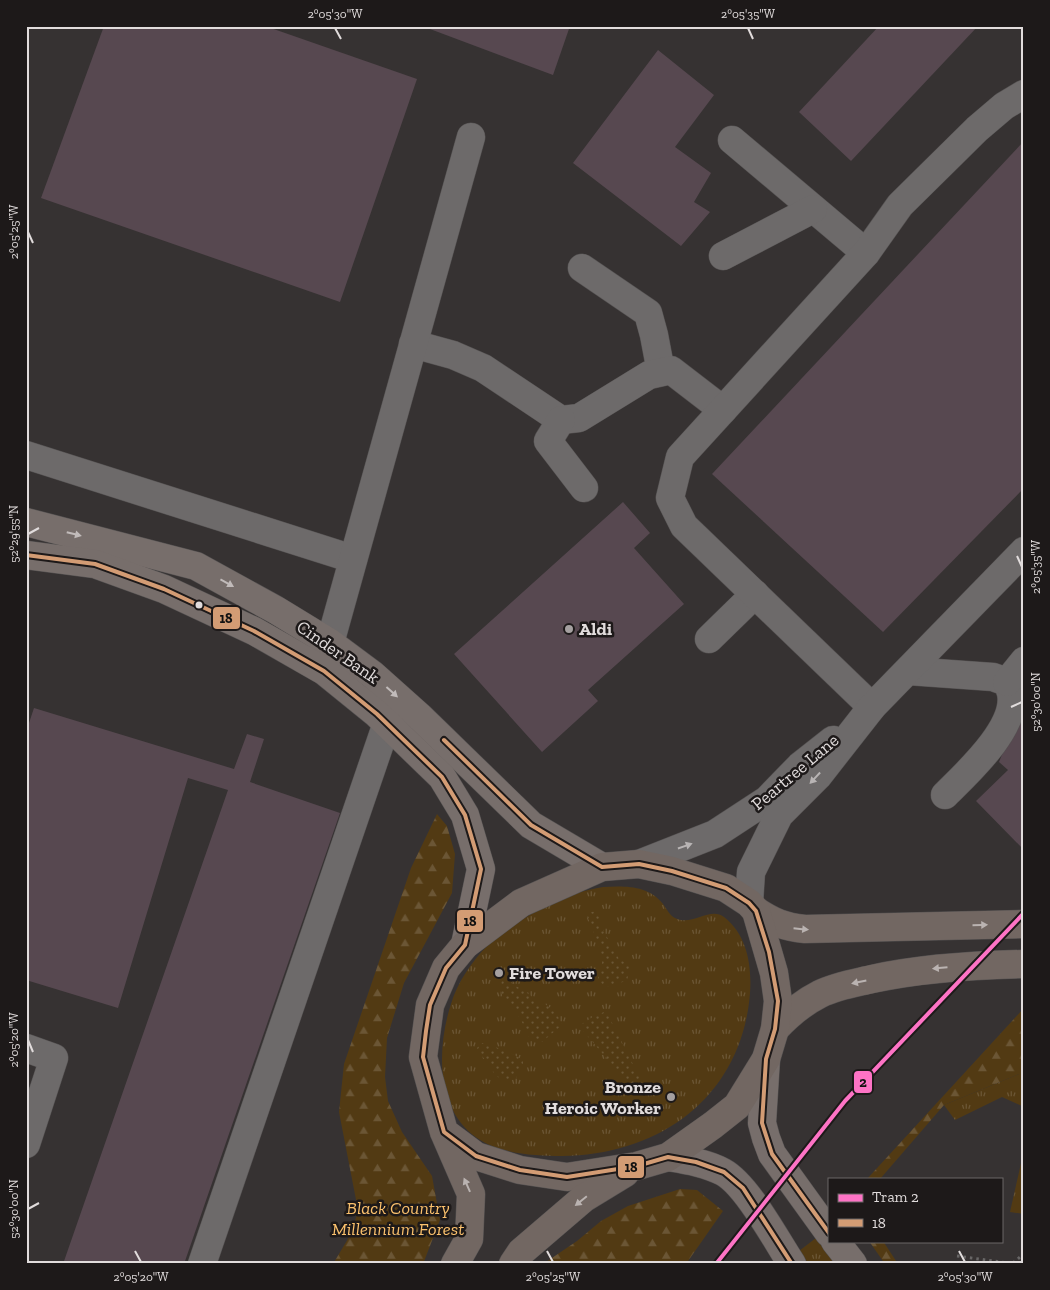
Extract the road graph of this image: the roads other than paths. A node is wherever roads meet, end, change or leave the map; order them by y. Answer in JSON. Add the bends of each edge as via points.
{"nodes":[{"id":1,"x":1024,"y":94,"type":"edge"},
{"id":2,"x":471,"y":137,"type":"dead end"},
{"id":3,"x":732,"y":140,"type":"dead end"},
{"id":4,"x":813,"y":209,"type":"junction"},
{"id":5,"x":866,"y":253,"type":"junction"},
{"id":6,"x":723,"y":256,"type":"dead end"},
{"id":7,"x":582,"y":268,"type":"dead end"},
{"id":8,"x":413,"y":344,"type":"junction"},
{"id":9,"x":661,"y":372,"type":"junction"},
{"id":10,"x":722,"y":410,"type":"junction"},
{"id":11,"x":561,"y":420,"type":"junction"},
{"id":12,"x":26,"y":455,"type":"edge"},
{"id":13,"x":584,"y":488,"type":"dead end"},
{"id":14,"x":26,"y":522,"type":"edge"},
{"id":15,"x":1024,"y":551,"type":"edge"},
{"id":16,"x":26,"y":554,"type":"edge"},
{"id":17,"x":353,"y":560,"type":"junction"},
{"id":18,"x":755,"y":594,"type":"junction"},
{"id":19,"x":709,"y":639,"type":"dead end"},
{"id":20,"x":330,"y":643,"type":"junction"},
{"id":21,"x":1024,"y":661,"type":"edge"},
{"id":22,"x":908,"y":671,"type":"junction"},
{"id":23,"x":1006,"y":682,"type":"junction"},
{"id":24,"x":870,"y":710,"type":"junction"},
{"id":25,"x":387,"y":723,"type":"junction"},
{"id":26,"x":945,"y":795,"type":"dead end"},
{"id":27,"x":640,"y":864,"type":"junction"},
{"id":28,"x":602,"y":867,"type":"junction"},
{"id":29,"x":752,"y":907,"type":"junction"},
{"id":30,"x":1024,"y":924,"type":"edge"},
{"id":31,"x":465,"y":945,"type":"junction"},
{"id":32,"x":1024,"y":964,"type":"edge"},
{"id":33,"x":776,"y":1029,"type":"junction"},
{"id":34,"x":26,"y":1048,"type":"edge"},
{"id":35,"x":766,"y":1059,"type":"junction"},
{"id":36,"x":444,"y":1132,"type":"junction"},
{"id":37,"x":26,"y":1144,"type":"edge"},
{"id":38,"x":668,"y":1157,"type":"junction"},
{"id":39,"x":637,"y":1166,"type":"junction"},
{"id":40,"x":828,"y":1232,"type":"edge"},
{"id":41,"x":836,"y":1242,"type":"edge"},
{"id":42,"x":792,"y":1263,"type":"edge"},
{"id":43,"x":202,"y":1264,"type":"edge"},
{"id":44,"x":455,"y":1264,"type":"edge"},
{"id":45,"x":513,"y":1264,"type":"edge"},
{"id":46,"x":853,"y":1264,"type":"edge"}],
"edges":[{"from":1,"to":5,"type":"street","via":[[977,129],[900,205]]},
{"from":2,"to":8,"type":"street"},
{"from":3,"to":4,"type":"street"},
{"from":4,"to":5,"type":"street"},
{"from":4,"to":6,"type":"street"},
{"from":5,"to":10,"type":"street"},
{"from":7,"to":9,"type":"street","via":[[648,313]]},
{"from":8,"to":11,"type":"street","via":[[453,355],[483,368]]},
{"from":8,"to":17,"type":"street"},
{"from":9,"to":10,"type":"street","via":[[671,370]]},
{"from":9,"to":11,"type":"street","via":[[649,375],[579,418]]},
{"from":10,"to":18,"type":"street","via":[[680,457],[670,498],[684,526]]},
{"from":11,"to":13,"type":"street","via":[[548,441]]},
{"from":12,"to":17,"type":"street"},
{"from":14,"to":20,"type":"main road","name":"Cinder Bank","one_way":true,"via":[[196,566]]},
{"from":15,"to":22,"type":"street","name":"Peartree Lane"},
{"from":16,"to":25,"type":"main road","name":"Cinder Bank","via":[[95,564],[164,589],[254,630],[324,671]]},
{"from":17,"to":20,"type":"street"},
{"from":18,"to":19,"type":"street"},
{"from":18,"to":24,"type":"street"},
{"from":20,"to":28,"type":"main road","name":"Cinder Bank","one_way":true,"via":[[413,711],[531,825]]},
{"from":21,"to":23,"type":"street"},
{"from":22,"to":23,"type":"street","via":[[993,678]]},
{"from":22,"to":24,"type":"street","name":"Peartree Lane"},
{"from":23,"to":26,"type":"street","via":[[1011,693],[1010,710],[1000,734]]},
{"from":27,"to":24,"type":"street","name":"Peartree Lane","one_way":true,"via":[[715,834],[767,800],[800,766]]},
{"from":24,"to":29,"type":"street","name":"Peartree Lane","one_way":true,"via":[[818,776],[778,815],[751,872]]},
{"from":25,"to":31,"type":"main road","name":"Cinder Bank","via":[[442,777],[465,815],[481,869]]},
{"from":25,"to":43,"type":"street"},
{"from":27,"to":28,"type":"highway"},
{"from":27,"to":29,"type":"highway","via":[[726,888]]},
{"from":28,"to":31,"type":"highway","via":[[521,903]]},
{"from":29,"to":30,"type":"highway","one_way":true,"via":[[786,927],[805,929]]},
{"from":29,"to":33,"type":"highway","via":[[774,973],[778,1000]]},
{"from":31,"to":36,"type":"highway","via":[[446,968],[430,1005],[423,1057]]},
{"from":32,"to":33,"type":"highway","one_way":true,"via":[[906,971],[848,984],[822,992],[802,1004]]},
{"from":33,"to":35,"type":"highway"},
{"from":34,"to":37,"type":"street","via":[[54,1058]]},
{"from":35,"to":38,"type":"highway","via":[[737,1106]]},
{"from":35,"to":40,"type":"main road","via":[[762,1123],[772,1154]]},
{"from":36,"to":39,"type":"highway","via":[[476,1156],[520,1170],[567,1177]]},
{"from":44,"to":36,"type":"highway","one_way":true,"via":[[469,1239],[471,1194]]},
{"from":38,"to":39,"type":"highway"},
{"from":38,"to":42,"type":"main road","via":[[724,1172],[743,1188]]},
{"from":39,"to":45,"type":"highway","one_way":true,"via":[[584,1198],[521,1252]]},
{"from":41,"to":46,"type":"main road"}]}
